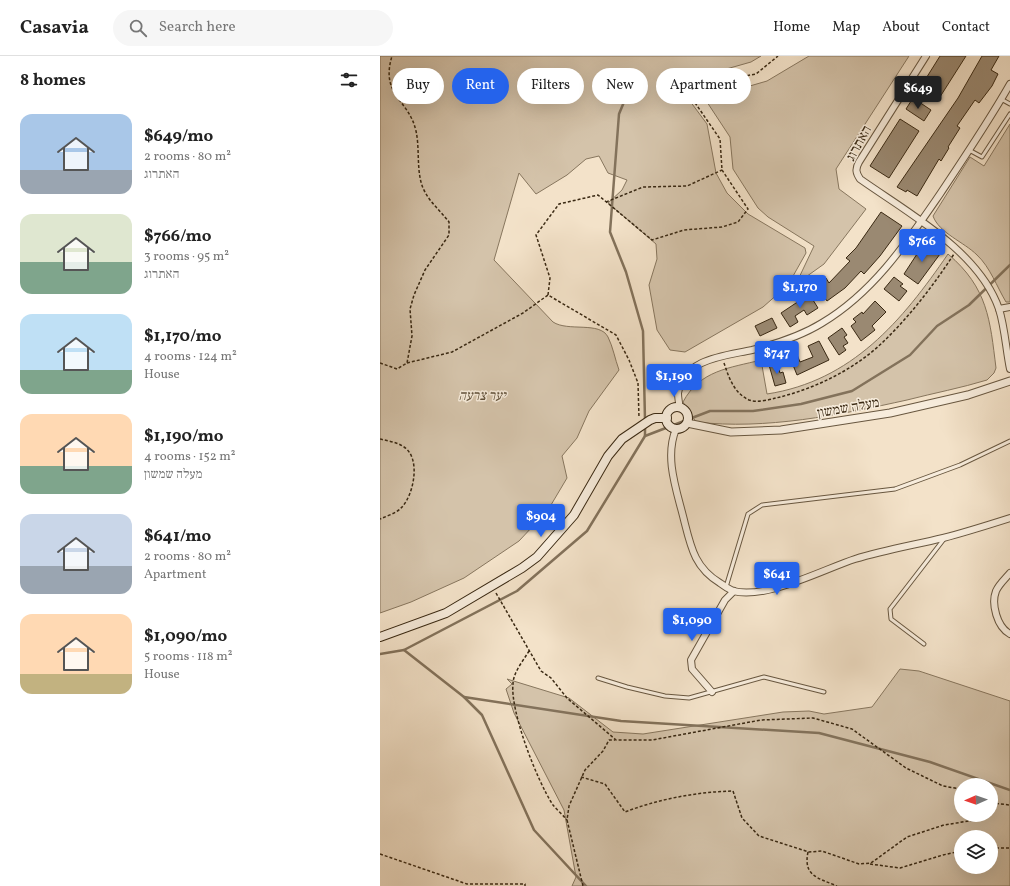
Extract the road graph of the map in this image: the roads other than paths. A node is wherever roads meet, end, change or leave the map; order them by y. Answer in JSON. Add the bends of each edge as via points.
{"nodes":[{"id":1,"x":926,"y":56,"type":"edge"},
{"id":2,"x":1010,"y":84,"type":"edge"},
{"id":3,"x":1001,"y":98,"type":"junction"},
{"id":4,"x":1010,"y":104,"type":"edge"},
{"id":5,"x":1010,"y":114,"type":"edge"},
{"id":6,"x":969,"y":150,"type":"junction"},
{"id":7,"x":921,"y":222,"type":"junction"},
{"id":8,"x":1010,"y":307,"type":"edge"},
{"id":9,"x":999,"y":309,"type":"junction"},
{"id":10,"x":1010,"y":369,"type":"edge"},
{"id":11,"x":1010,"y":381,"type":"edge"},
{"id":12,"x":680,"y":408,"type":"junction"},
{"id":13,"x":667,"y":418,"type":"junction"},
{"id":14,"x":687,"y":423,"type":"junction"},
{"id":15,"x":676,"y":429,"type":"junction"},
{"id":16,"x":1010,"y":441,"type":"edge"},
{"id":17,"x":1010,"y":518,"type":"edge"},
{"id":18,"x":945,"y":537,"type":"junction"},
{"id":19,"x":1010,"y":573,"type":"edge"},
{"id":20,"x":726,"y":587,"type":"junction"},
{"id":21,"x":734,"y":591,"type":"junction"},
{"id":22,"x":1010,"y":634,"type":"edge"},
{"id":23,"x":380,"y":638,"type":"edge"},
{"id":24,"x":924,"y":644,"type":"dead end"},
{"id":25,"x":598,"y":678,"type":"dead end"},
{"id":26,"x":712,"y":692,"type":"junction"},
{"id":27,"x":824,"y":692,"type":"dead end"}],
"edges":[{"from":1,"to":7,"type":"street","name":"האתרוג","via":[[856,169],[860,179]]},
{"from":2,"to":3,"type":"street"},
{"from":3,"to":4,"type":"lane"},
{"from":3,"to":6,"type":"street"},
{"from":5,"to":6,"type":"lane","via":[[982,157]]},
{"from":6,"to":7,"type":"street"},
{"from":7,"to":9,"type":"street","via":[[957,249],[981,276]]},
{"from":7,"to":12,"type":"street","via":[[874,282],[823,323],[784,340],[701,363],[690,371],[678,393]]},
{"from":8,"to":9,"type":"street"},
{"from":9,"to":10,"type":"street"},
{"from":11,"to":14,"type":"street","name":"מעלה שמשון","via":[[968,395],[890,413],[788,429],[752,433],[731,432]]},
{"from":12,"to":13,"type":"main road","via":[[671,410]]},
{"from":12,"to":14,"type":"main road","via":[[687,414]]},
{"from":13,"to":15,"type":"main road","via":[[669,425]]},
{"from":13,"to":23,"type":"main road","via":[[655,418],[622,439],[608,456],[574,515],[537,557],[446,613]]},
{"from":14,"to":15,"type":"main road","via":[[683,428]]},
{"from":15,"to":20,"type":"street","via":[[671,442],[671,459],[692,548],[704,573]]},
{"from":16,"to":20,"type":"lane","via":[[960,465],[895,488],[762,505],[748,514]]},
{"from":17,"to":18,"type":"street"},
{"from":18,"to":21,"type":"street","via":[[855,559],[781,586],[749,592]]},
{"from":18,"to":24,"type":"lane","via":[[890,609],[891,619]]},
{"from":19,"to":22,"type":"street","via":[[996,590],[994,601],[998,621]]},
{"from":20,"to":21,"type":"street"},
{"from":21,"to":26,"type":"street","via":[[725,600],[691,660],[692,669]]},
{"from":25,"to":26,"type":"lane","via":[[665,696],[689,698]]},
{"from":26,"to":27,"type":"lane","via":[[764,677]]}]}
